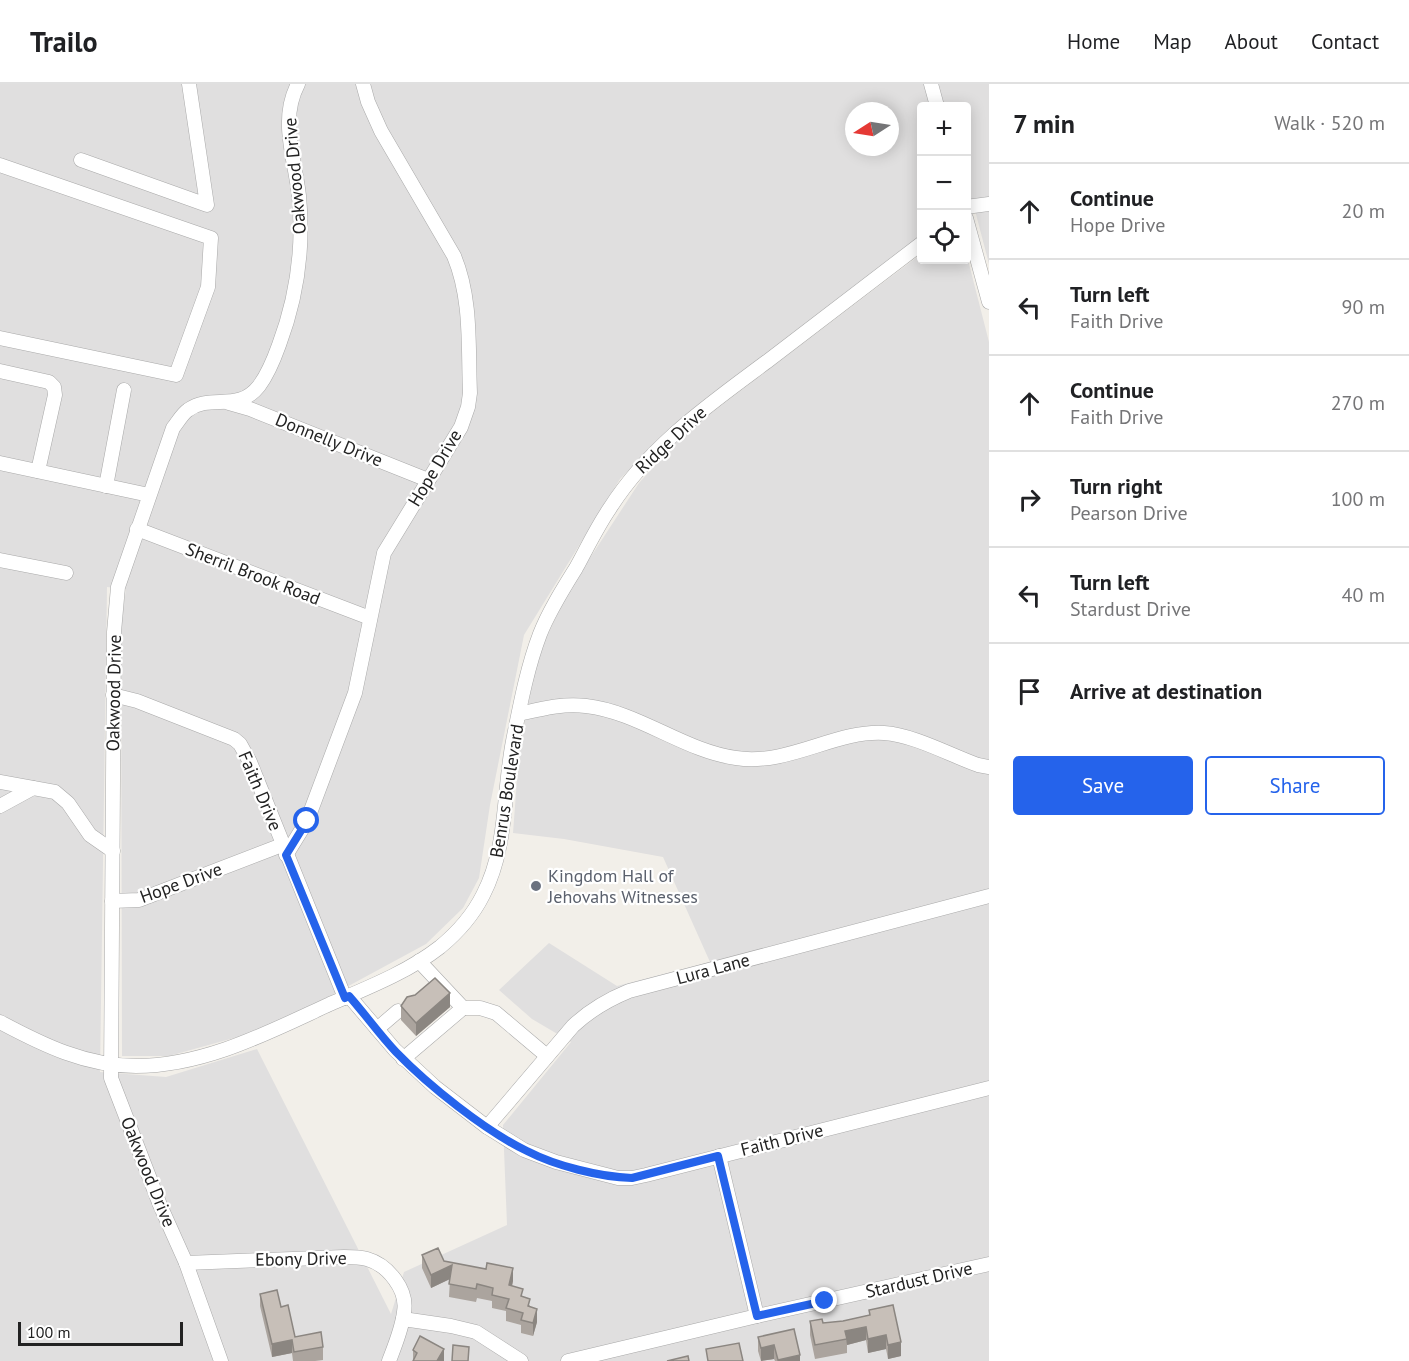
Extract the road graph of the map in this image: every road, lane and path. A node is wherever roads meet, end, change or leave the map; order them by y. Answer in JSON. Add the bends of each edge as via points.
{"nodes":[{"id":1,"x":189,"y":84,"type":"edge"},
{"id":2,"x":298,"y":84,"type":"edge"},
{"id":3,"x":363,"y":84,"type":"edge"},
{"id":4,"x":931,"y":84,"type":"edge"},
{"id":5,"x":936,"y":102,"type":"edge"},
{"id":6,"x":81,"y":160,"type":"dead end"},
{"id":7,"x":0,"y":165,"type":"edge"},
{"id":8,"x":989,"y":204,"type":"edge"},
{"id":9,"x":971,"y":206,"type":"edge"},
{"id":10,"x":971,"y":236,"type":"edge"},
{"id":11,"x":917,"y":246,"type":"edge"},
{"id":12,"x":989,"y":302,"type":"edge"},
{"id":13,"x":0,"y":338,"type":"edge"},
{"id":14,"x":0,"y":371,"type":"edge"},
{"id":15,"x":124,"y":390,"type":"dead end"},
{"id":16,"x":229,"y":403,"type":"junction"},
{"id":17,"x":0,"y":463,"type":"edge"},
{"id":18,"x":38,"y":471,"type":"junction"},
{"id":19,"x":428,"y":480,"type":"junction"},
{"id":20,"x":106,"y":486,"type":"junction"},
{"id":21,"x":149,"y":495,"type":"junction"},
{"id":22,"x":137,"y":529,"type":"junction"},
{"id":23,"x":0,"y":560,"type":"edge"},
{"id":24,"x":66,"y":573,"type":"dead end"},
{"id":25,"x":370,"y":618,"type":"junction"},
{"id":26,"x":113,"y":695,"type":"junction"},
{"id":27,"x":519,"y":714,"type":"junction"},
{"id":28,"x":989,"y":767,"type":"edge"},
{"id":29,"x":0,"y":782,"type":"edge"},
{"id":30,"x":33,"y":788,"type":"junction"},
{"id":31,"x":0,"y":806,"type":"edge"},
{"id":32,"x":284,"y":850,"type":"junction"},
{"id":33,"x":113,"y":851,"type":"junction"},
{"id":34,"x":989,"y":896,"type":"edge"},
{"id":35,"x":112,"y":901,"type":"junction"},
{"id":36,"x":419,"y":961,"type":"junction"},
{"id":37,"x":347,"y":997,"type":"junction"},
{"id":38,"x":463,"y":1008,"type":"junction"},
{"id":39,"x":398,"y":1011,"type":"dead end"},
{"id":40,"x":0,"y":1022,"type":"edge"},
{"id":41,"x":377,"y":1029,"type":"junction"},
{"id":42,"x":547,"y":1056,"type":"junction"},
{"id":43,"x":403,"y":1059,"type":"junction"},
{"id":44,"x":110,"y":1063,"type":"junction"},
{"id":45,"x":989,"y":1088,"type":"edge"},
{"id":46,"x":487,"y":1127,"type":"junction"},
{"id":47,"x":718,"y":1156,"type":"junction"},
{"id":48,"x":186,"y":1263,"type":"junction"},
{"id":49,"x":989,"y":1264,"type":"edge"},
{"id":50,"x":757,"y":1316,"type":"junction"},
{"id":51,"x":403,"y":1319,"type":"junction"},
{"id":52,"x":221,"y":1361,"type":"edge"},
{"id":53,"x":389,"y":1361,"type":"edge"},
{"id":54,"x":521,"y":1361,"type":"edge"},
{"id":55,"x":568,"y":1361,"type":"edge"}],
"edges":[{"from":1,"to":6,"type":"street","via":[[207,205]]},
{"from":2,"to":16,"type":"street","name":"Oakwood Drive","via":[[288,121],[302,230],[295,292],[274,360],[260,385],[250,396]]},
{"from":3,"to":19,"type":"street","name":"Hope Drive","via":[[374,117],[454,256],[464,283],[468,407],[461,427]]},
{"from":4,"to":5,"type":"street"},
{"from":7,"to":13,"type":"street","via":[[211,238],[208,286],[177,375]]},
{"from":8,"to":9,"type":"street"},
{"from":10,"to":12,"type":"street"},
{"from":11,"to":27,"type":"street","name":"Ridge Drive","via":[[682,425],[632,475],[544,626]]},
{"from":14,"to":18,"type":"street","via":[[49,382],[54,387]]},
{"from":15,"to":20,"type":"street"},
{"from":16,"to":19,"type":"street","name":"Donnelly Drive"},
{"from":16,"to":21,"type":"street","name":"Oakwood Drive","via":[[205,403],[188,410],[173,428]]},
{"from":17,"to":18,"type":"street"},
{"from":18,"to":20,"type":"street"},
{"from":19,"to":25,"type":"street","name":"Hope Drive","via":[[384,553]]},
{"from":20,"to":21,"type":"street"},
{"from":21,"to":22,"type":"street","name":"Oakwood Drive"},
{"from":22,"to":25,"type":"street","name":"Sherril Brook Road"},
{"from":22,"to":26,"type":"street","name":"Oakwood Drive","via":[[118,587]]},
{"from":23,"to":24,"type":"street"},
{"from":25,"to":32,"type":"street","name":"Hope Drive","via":[[355,693],[307,821]]},
{"from":26,"to":32,"type":"street","name":"Faith Drive","via":[[137,701],[240,744]]},
{"from":26,"to":33,"type":"street","name":"Oakwood Drive"},
{"from":27,"to":28,"type":"street","name":"Benrus Boulevard","via":[[570,705],[599,708],[713,753],[741,759],[768,759],[882,733]]},
{"from":27,"to":36,"type":"street","name":"Benrus Boulevard","via":[[502,830],[489,882],[465,923]]},
{"from":29,"to":30,"type":"street"},
{"from":30,"to":31,"type":"street"},
{"from":30,"to":33,"type":"street","via":[[55,792],[68,803],[90,835]]},
{"from":32,"to":35,"type":"street","name":"Hope Drive","via":[[139,900]]},
{"from":32,"to":37,"type":"street","name":"Faith Drive"},
{"from":33,"to":35,"type":"street","name":"Oakwood Drive"},
{"from":34,"to":42,"type":"street","name":"Lura Lane","via":[[629,991],[588,1012]]},
{"from":35,"to":44,"type":"street","name":"Oakwood Drive"},
{"from":36,"to":37,"type":"street","name":"Benrus Boulevard"},
{"from":36,"to":38,"type":"street","via":[[431,983]]},
{"from":37,"to":41,"type":"street","name":"Faith Drive"},
{"from":37,"to":44,"type":"street","name":"Benrus Boulevard","via":[[251,1040],[202,1056],[136,1066]]},
{"from":38,"to":42,"type":"street","via":[[496,1013]]},
{"from":38,"to":43,"type":"street"},
{"from":39,"to":41,"type":"street"},
{"from":40,"to":44,"type":"street","name":"Benrus Boulevard","via":[[63,1053]]},
{"from":41,"to":43,"type":"street","name":"Faith Drive"},
{"from":42,"to":46,"type":"street","name":"Lura Lane"},
{"from":43,"to":46,"type":"street","name":"Faith Drive"},
{"from":44,"to":48,"type":"street","name":"Oakwood Drive","via":[[114,1091]]},
{"from":45,"to":47,"type":"street","name":"Faith Drive"},
{"from":46,"to":47,"type":"street","name":"Faith Drive","via":[[536,1156],[618,1178],[639,1177]]},
{"from":47,"to":50,"type":"street"},
{"from":48,"to":51,"type":"street","name":"Ebony Drive","via":[[367,1259],[387,1270],[398,1284],[404,1300]]},
{"from":48,"to":52,"type":"street","name":"Oakwood Drive"},
{"from":49,"to":50,"type":"street","name":"Stardust Drive"},
{"from":50,"to":55,"type":"street","name":"Stardust Drive"},
{"from":51,"to":53,"type":"street","name":"Ebony Drive"},
{"from":51,"to":54,"type":"street","via":[[476,1332]]}]}
